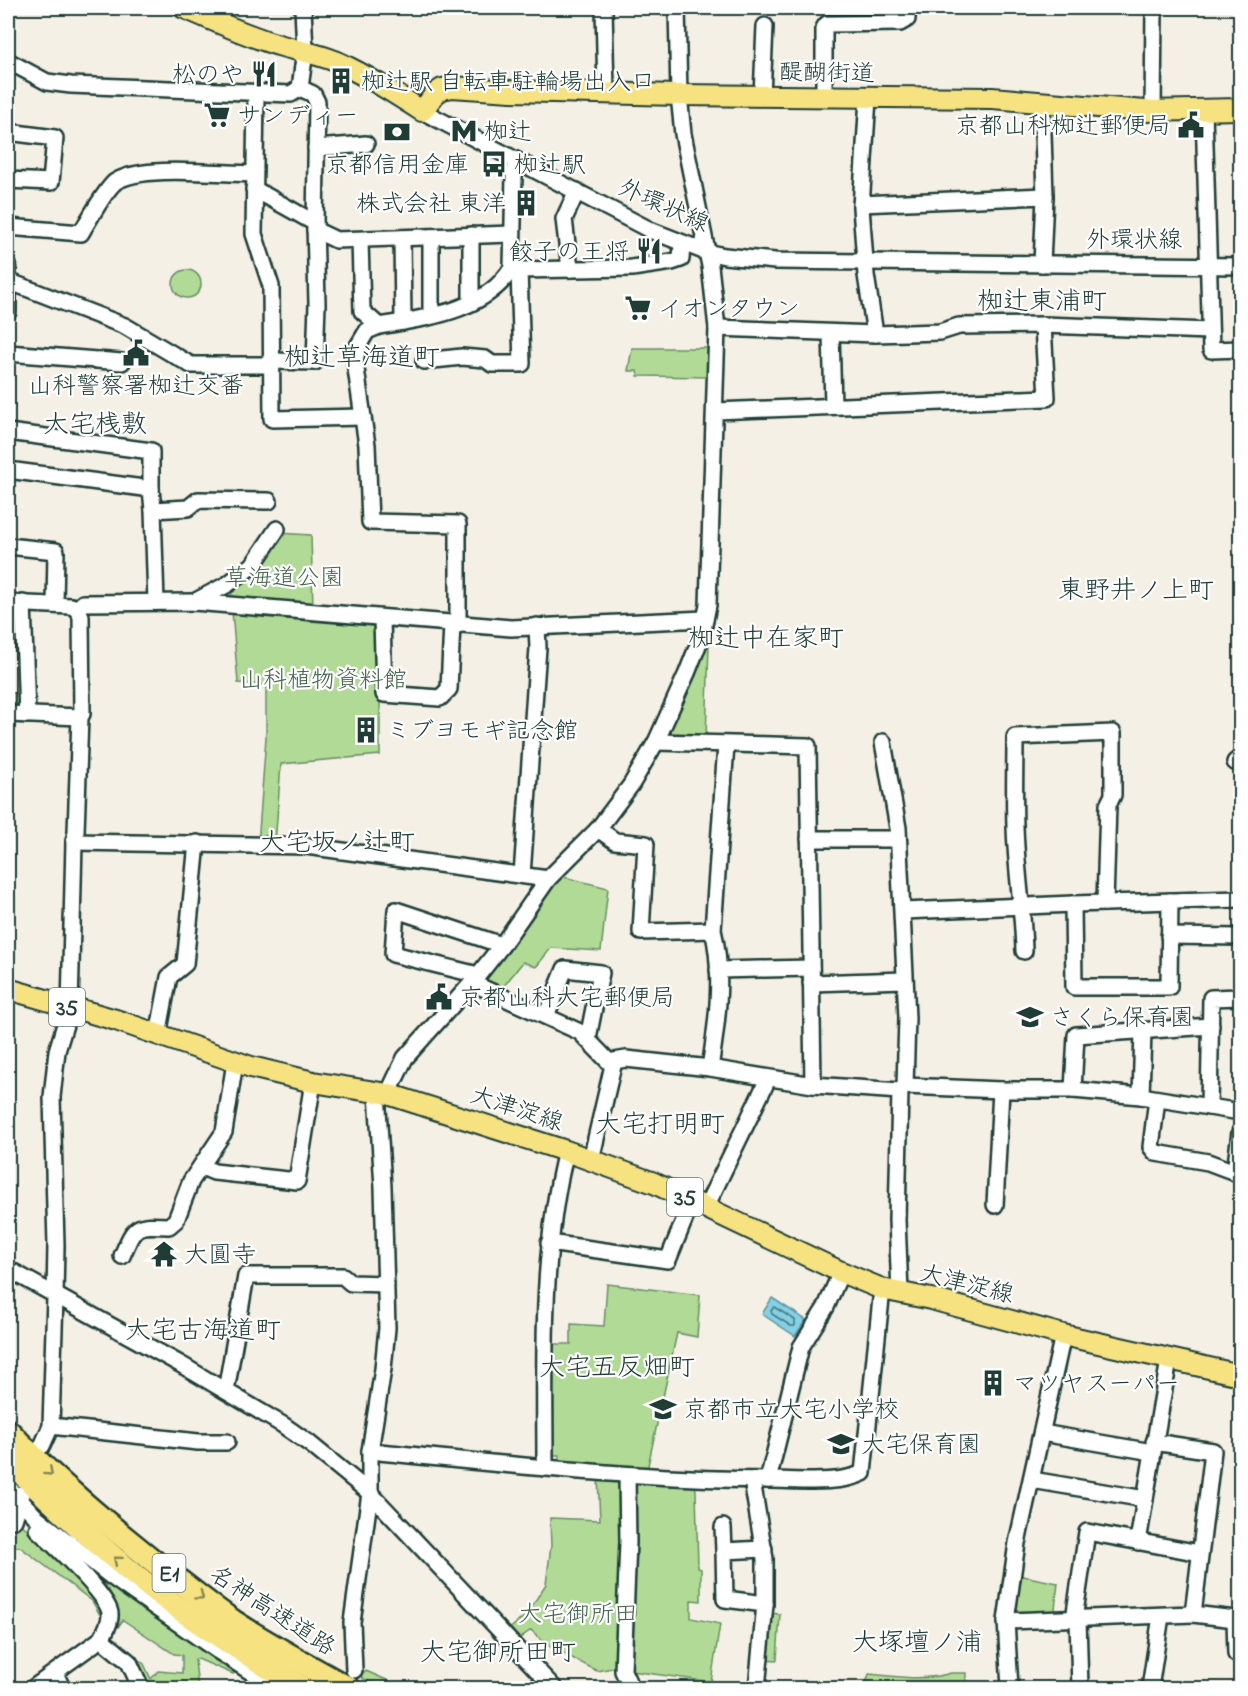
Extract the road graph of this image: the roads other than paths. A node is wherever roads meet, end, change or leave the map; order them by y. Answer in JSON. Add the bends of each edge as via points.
{"nodes":[{"id":1,"x":184,"y":8,"type":"edge"},
{"id":2,"x":303,"y":8,"type":"edge"},
{"id":3,"x":604,"y":8,"type":"edge"},
{"id":4,"x":677,"y":8,"type":"edge"},
{"id":5,"x":907,"y":8,"type":"edge"},
{"id":6,"x":1154,"y":8,"type":"edge"},
{"id":7,"x":765,"y":26,"type":"dead end"},
{"id":8,"x":305,"y":51,"type":"junction"},
{"id":9,"x":8,"y":60,"type":"edge"},
{"id":10,"x":300,"y":88,"type":"junction"},
{"id":11,"x":606,"y":92,"type":"junction"},
{"id":12,"x":256,"y":93,"type":"junction"},
{"id":13,"x":679,"y":95,"type":"junction"},
{"id":14,"x":762,"y":96,"type":"junction"},
{"id":15,"x":824,"y":98,"type":"junction"},
{"id":16,"x":868,"y":98,"type":"junction"},
{"id":17,"x":1042,"y":103,"type":"junction"},
{"id":18,"x":1240,"y":109,"type":"edge"},
{"id":19,"x":422,"y":111,"type":"junction"},
{"id":20,"x":1153,"y":111,"type":"junction"},
{"id":21,"x":1204,"y":111,"type":"junction"},
{"id":22,"x":8,"y":132,"type":"edge"},
{"id":23,"x":366,"y":144,"type":"dead end"},
{"id":24,"x":316,"y":148,"type":"junction"},
{"id":25,"x":516,"y":161,"type":"junction"},
{"id":26,"x":8,"y":180,"type":"edge"},
{"id":27,"x":254,"y":182,"type":"junction"},
{"id":28,"x":577,"y":191,"type":"junction"},
{"id":29,"x":1045,"y":196,"type":"junction"},
{"id":30,"x":861,"y":204,"type":"junction"},
{"id":31,"x":315,"y":226,"type":"junction"},
{"id":32,"x":8,"y":227,"type":"edge"},
{"id":33,"x":512,"y":234,"type":"junction"},
{"id":34,"x":471,"y":235,"type":"junction"},
{"id":35,"x":431,"y":237,"type":"junction"},
{"id":36,"x":402,"y":238,"type":"junction"},
{"id":37,"x":360,"y":240,"type":"junction"},
{"id":38,"x":682,"y":244,"type":"junction"},
{"id":39,"x":706,"y":252,"type":"junction"},
{"id":40,"x":864,"y":263,"type":"junction"},
{"id":41,"x":1041,"y":264,"type":"junction"},
{"id":42,"x":1207,"y":265,"type":"junction"},
{"id":43,"x":1240,"y":266,"type":"edge"},
{"id":44,"x":515,"y":269,"type":"junction"},
{"id":45,"x":570,"y":269,"type":"junction"},
{"id":46,"x":8,"y":277,"type":"edge"},
{"id":47,"x":471,"y":303,"type":"junction"},
{"id":48,"x":8,"y":312,"type":"edge"},
{"id":49,"x":431,"y":315,"type":"junction"},
{"id":50,"x":403,"y":322,"type":"junction"},
{"id":51,"x":1043,"y":325,"type":"junction"},
{"id":52,"x":379,"y":326,"type":"junction"},
{"id":53,"x":717,"y":328,"type":"junction"},
{"id":54,"x":1210,"y":332,"type":"junction"},
{"id":55,"x":831,"y":333,"type":"junction"},
{"id":56,"x":875,"y":334,"type":"junction"},
{"id":57,"x":1240,"y":349,"type":"edge"},
{"id":58,"x":8,"y":353,"type":"edge"},
{"id":59,"x":122,"y":362,"type":"dead end"},
{"id":60,"x":424,"y":362,"type":"dead end"},
{"id":61,"x":271,"y":363,"type":"junction"},
{"id":62,"x":833,"y":405,"type":"junction"},
{"id":63,"x":715,"y":411,"type":"junction"},
{"id":64,"x":363,"y":417,"type":"junction"},
{"id":65,"x":8,"y":432,"type":"edge"},
{"id":66,"x":8,"y":470,"type":"edge"},
{"id":67,"x":151,"y":489,"type":"junction"},
{"id":68,"x":269,"y":501,"type":"dead end"},
{"id":69,"x":153,"y":510,"type":"junction"},
{"id":70,"x":277,"y":529,"type":"dead end"},
{"id":71,"x":8,"y":546,"type":"edge"},
{"id":72,"x":156,"y":602,"type":"junction"},
{"id":73,"x":194,"y":602,"type":"junction"},
{"id":74,"x":8,"y":603,"type":"edge"},
{"id":75,"x":24,"y":603,"type":"junction"},
{"id":76,"x":55,"y":605,"type":"junction"},
{"id":77,"x":77,"y":609,"type":"junction"},
{"id":78,"x":382,"y":618,"type":"junction"},
{"id":79,"x":705,"y":619,"type":"junction"},
{"id":80,"x":455,"y":625,"type":"junction"},
{"id":81,"x":537,"y":626,"type":"junction"},
{"id":82,"x":8,"y":714,"type":"edge"},
{"id":83,"x":27,"y":715,"type":"junction"},
{"id":84,"x":80,"y":717,"type":"junction"},
{"id":85,"x":656,"y":742,"type":"junction"},
{"id":86,"x":883,"y":742,"type":"dead end"},
{"id":87,"x":726,"y":745,"type":"junction"},
{"id":88,"x":598,"y":829,"type":"junction"},
{"id":89,"x":809,"y":839,"type":"junction"},
{"id":90,"x":898,"y":839,"type":"junction"},
{"id":91,"x":74,"y":842,"type":"junction"},
{"id":92,"x":197,"y":843,"type":"junction"},
{"id":93,"x":522,"y":875,"type":"junction"},
{"id":94,"x":548,"y":879,"type":"junction"},
{"id":95,"x":1240,"y":900,"type":"edge"},
{"id":96,"x":1170,"y":901,"type":"junction"},
{"id":97,"x":1073,"y":903,"type":"junction"},
{"id":98,"x":1105,"y":903,"type":"junction"},
{"id":99,"x":1022,"y":906,"type":"junction"},
{"id":100,"x":903,"y":911,"type":"junction"},
{"id":101,"x":713,"y":930,"type":"junction"},
{"id":102,"x":1169,"y":936,"type":"junction"},
{"id":103,"x":1240,"y":937,"type":"edge"},
{"id":104,"x":502,"y":945,"type":"junction"},
{"id":105,"x":1024,"y":951,"type":"dead end"},
{"id":106,"x":718,"y":970,"type":"junction"},
{"id":107,"x":811,"y":975,"type":"junction"},
{"id":108,"x":476,"y":979,"type":"junction"},
{"id":109,"x":905,"y":980,"type":"junction"},
{"id":110,"x":8,"y":989,"type":"edge"},
{"id":111,"x":1240,"y":997,"type":"edge"},
{"id":112,"x":70,"y":1008,"type":"junction"},
{"id":113,"x":546,"y":1016,"type":"junction"},
{"id":114,"x":1210,"y":1026,"type":"junction"},
{"id":115,"x":1143,"y":1031,"type":"junction"},
{"id":116,"x":158,"y":1035,"type":"junction"},
{"id":117,"x":588,"y":1038,"type":"junction"},
{"id":118,"x":235,"y":1062,"type":"junction"},
{"id":119,"x":613,"y":1066,"type":"junction"},
{"id":120,"x":710,"y":1068,"type":"junction"},
{"id":121,"x":768,"y":1079,"type":"junction"},
{"id":122,"x":313,"y":1082,"type":"junction"},
{"id":123,"x":813,"y":1085,"type":"junction"},
{"id":124,"x":902,"y":1088,"type":"junction"},
{"id":125,"x":1001,"y":1090,"type":"junction"},
{"id":126,"x":1073,"y":1090,"type":"junction"},
{"id":127,"x":382,"y":1094,"type":"junction"},
{"id":128,"x":1149,"y":1098,"type":"junction"},
{"id":129,"x":1209,"y":1107,"type":"junction"},
{"id":130,"x":1240,"y":1112,"type":"edge"},
{"id":131,"x":1240,"y":1132,"type":"edge"},
{"id":132,"x":566,"y":1151,"type":"junction"},
{"id":133,"x":591,"y":1160,"type":"junction"},
{"id":134,"x":202,"y":1167,"type":"junction"},
{"id":135,"x":1238,"y":1173,"type":"edge"},
{"id":136,"x":699,"y":1204,"type":"junction"},
{"id":137,"x":995,"y":1205,"type":"dead end"},
{"id":138,"x":549,"y":1242,"type":"junction"},
{"id":139,"x":122,"y":1256,"type":"dead end"},
{"id":140,"x":8,"y":1269,"type":"edge"},
{"id":141,"x":841,"y":1272,"type":"junction"},
{"id":142,"x":386,"y":1284,"type":"junction"},
{"id":143,"x":891,"y":1291,"type":"junction"},
{"id":144,"x":55,"y":1297,"type":"junction"},
{"id":145,"x":1063,"y":1335,"type":"junction"},
{"id":146,"x":1169,"y":1360,"type":"junction"},
{"id":147,"x":1240,"y":1375,"type":"edge"},
{"id":148,"x":226,"y":1391,"type":"junction"},
{"id":149,"x":51,"y":1426,"type":"junction"},
{"id":150,"x":8,"y":1431,"type":"edge"},
{"id":151,"x":1042,"y":1434,"type":"junction"},
{"id":152,"x":227,"y":1442,"type":"dead end"},
{"id":153,"x":42,"y":1446,"type":"dead end"},
{"id":154,"x":1153,"y":1447,"type":"junction"},
{"id":155,"x":370,"y":1451,"type":"junction"},
{"id":156,"x":8,"y":1461,"type":"edge"},
{"id":157,"x":544,"y":1467,"type":"junction"},
{"id":158,"x":627,"y":1475,"type":"junction"},
{"id":159,"x":760,"y":1480,"type":"junction"},
{"id":160,"x":1032,"y":1480,"type":"junction"},
{"id":161,"x":8,"y":1487,"type":"edge"},
{"id":162,"x":370,"y":1493,"type":"junction"},
{"id":163,"x":1145,"y":1498,"type":"junction"},
{"id":164,"x":18,"y":1506,"type":"junction"},
{"id":165,"x":723,"y":1527,"type":"dead end"},
{"id":166,"x":1138,"y":1542,"type":"junction"},
{"id":167,"x":764,"y":1549,"type":"junction"},
{"id":168,"x":724,"y":1551,"type":"junction"},
{"id":169,"x":1200,"y":1553,"type":"junction"},
{"id":170,"x":765,"y":1604,"type":"junction"},
{"id":171,"x":1193,"y":1614,"type":"junction"},
{"id":172,"x":1161,"y":1616,"type":"junction"},
{"id":173,"x":1076,"y":1619,"type":"junction"},
{"id":174,"x":1006,"y":1621,"type":"junction"},
{"id":175,"x":101,"y":1639,"type":"junction"},
{"id":176,"x":1240,"y":1654,"type":"edge"},
{"id":177,"x":623,"y":1671,"type":"junction"},
{"id":178,"x":55,"y":1673,"type":"junction"},
{"id":179,"x":351,"y":1679,"type":"edge"},
{"id":180,"x":33,"y":1689,"type":"edge"},
{"id":181,"x":62,"y":1689,"type":"edge"},
{"id":182,"x":141,"y":1689,"type":"edge"},
{"id":183,"x":276,"y":1689,"type":"edge"},
{"id":184,"x":303,"y":1689,"type":"edge"},
{"id":185,"x":554,"y":1689,"type":"edge"},
{"id":186,"x":615,"y":1689,"type":"edge"},
{"id":187,"x":631,"y":1689,"type":"edge"},
{"id":188,"x":757,"y":1689,"type":"edge"},
{"id":189,"x":1010,"y":1689,"type":"edge"},
{"id":190,"x":1080,"y":1689,"type":"edge"},
{"id":191,"x":1150,"y":1689,"type":"edge"}],
"edges":[{"from":1,"to":8,"type":"main road","name":"外環状線"},
{"from":2,"to":8,"type":"street"},
{"from":3,"to":11,"type":"street"},
{"from":4,"to":13,"type":"street"},
{"from":5,"to":15,"type":"street","via":[[907,20],[900,23],[827,24]]},
{"from":6,"to":20,"type":"street"},
{"from":7,"to":14,"type":"street"},
{"from":8,"to":10,"type":"street"},
{"from":8,"to":19,"type":"main road","name":"外環状線","via":[[363,74]]},
{"from":9,"to":12,"type":"street","via":[[47,82]]},
{"from":10,"to":12,"type":"street","via":[[291,94]]},
{"from":10,"to":24,"type":"street","via":[[313,94],[317,102]]},
{"from":11,"to":13,"type":"main road","name":"醍醐街道"},
{"from":11,"to":19,"type":"main road","name":"醍醐街道","via":[[452,87],[435,94]]},
{"from":12,"to":27,"type":"street"},
{"from":13,"to":14,"type":"main road","name":"醍醐街道"},
{"from":13,"to":39,"type":"street"},
{"from":14,"to":15,"type":"main road","name":"醍醐街道"},
{"from":15,"to":16,"type":"main road","name":"醍醐街道"},
{"from":16,"to":17,"type":"main road","name":"醍醐街道","via":[[992,98]]},
{"from":16,"to":30,"type":"street"},
{"from":17,"to":20,"type":"main road","name":"醍醐街道"},
{"from":17,"to":29,"type":"street"},
{"from":18,"to":21,"type":"main road","name":"醍醐街道"},
{"from":19,"to":25,"type":"street","name":"外環状線"},
{"from":20,"to":21,"type":"main road","name":"醍醐街道"},
{"from":21,"to":42,"type":"street"},
{"from":22,"to":26,"type":"street","via":[[55,138],[51,182]]},
{"from":23,"to":24,"type":"street"},
{"from":24,"to":31,"type":"street"},
{"from":25,"to":28,"type":"street","name":"外環状線"},
{"from":25,"to":33,"type":"street"},
{"from":27,"to":31,"type":"street"},
{"from":27,"to":32,"type":"street","via":[[153,172],[113,184],[81,233]]},
{"from":27,"to":61,"type":"street","via":[[254,234],[271,286]]},
{"from":28,"to":38,"type":"street","name":"外環状線"},
{"from":28,"to":45,"type":"street","via":[[564,219]]},
{"from":29,"to":30,"type":"street"},
{"from":29,"to":41,"type":"street"},
{"from":30,"to":40,"type":"street"},
{"from":31,"to":37,"type":"street","via":[[336,240]]},
{"from":31,"to":61,"type":"street","via":[[315,362]]},
{"from":33,"to":34,"type":"street"},
{"from":33,"to":44,"type":"street"},
{"from":34,"to":35,"type":"street"},
{"from":34,"to":47,"type":"street"},
{"from":35,"to":36,"type":"street"},
{"from":35,"to":49,"type":"street"},
{"from":36,"to":37,"type":"street"},
{"from":36,"to":50,"type":"street"},
{"from":37,"to":52,"type":"street","via":[[362,311]]},
{"from":38,"to":39,"type":"street","name":"外環状線"},
{"from":38,"to":45,"type":"street","via":[[681,259],[672,262],[632,268]]},
{"from":39,"to":40,"type":"street","name":"外環状線","via":[[775,261]]},
{"from":39,"to":53,"type":"street"},
{"from":40,"to":41,"type":"street","name":"外環状線"},
{"from":40,"to":56,"type":"street"},
{"from":41,"to":42,"type":"street","name":"外環状線"},
{"from":42,"to":43,"type":"street","name":"外環状線"},
{"from":42,"to":54,"type":"street"},
{"from":44,"to":45,"type":"street"},
{"from":44,"to":47,"type":"street"},
{"from":44,"to":60,"type":"street","via":[[522,364],[492,364],[484,359],[462,357]]},
{"from":46,"to":48,"type":"street"},
{"from":46,"to":61,"type":"street","via":[[125,326],[191,365]]},
{"from":47,"to":49,"type":"street"},
{"from":49,"to":50,"type":"street"},
{"from":50,"to":52,"type":"street"},
{"from":51,"to":54,"type":"street"},
{"from":51,"to":56,"type":"street","via":[[959,326],[940,332]]},
{"from":51,"to":62,"type":"street","via":[[1047,398]]},
{"from":52,"to":64,"type":"street","via":[[368,331],[358,346],[355,362]]},
{"from":53,"to":55,"type":"street"},
{"from":53,"to":63,"type":"street"},
{"from":54,"to":57,"type":"street","via":[[1210,350]]},
{"from":55,"to":56,"type":"street"},
{"from":55,"to":62,"type":"street"},
{"from":58,"to":59,"type":"street"},
{"from":61,"to":64,"type":"street","via":[[272,419]]},
{"from":62,"to":63,"type":"street"},
{"from":63,"to":79,"type":"street"},
{"from":64,"to":80,"type":"street","via":[[370,522],[458,524]]},
{"from":65,"to":67,"type":"street","via":[[151,451]]},
{"from":66,"to":67,"type":"street"},
{"from":67,"to":69,"type":"street"},
{"from":68,"to":69,"type":"street","via":[[198,500],[188,507]]},
{"from":69,"to":72,"type":"street"},
{"from":70,"to":73,"type":"street","via":[[253,565]]},
{"from":71,"to":76,"type":"street","via":[[56,551]]},
{"from":72,"to":73,"type":"street"},
{"from":72,"to":77,"type":"street","via":[[83,603]]},
{"from":73,"to":78,"type":"street"},
{"from":74,"to":75,"type":"street"},
{"from":75,"to":76,"type":"street"},
{"from":75,"to":83,"type":"street"},
{"from":76,"to":77,"type":"street"},
{"from":77,"to":84,"type":"street","via":[[81,616]]},
{"from":78,"to":80,"type":"street"},
{"from":78,"to":80,"type":"street","via":[[384,694],[440,698],[449,689]]},
{"from":79,"to":81,"type":"street"},
{"from":79,"to":85,"type":"street","via":[[702,635]]},
{"from":80,"to":81,"type":"street"},
{"from":81,"to":93,"type":"street"},
{"from":82,"to":83,"type":"street"},
{"from":83,"to":84,"type":"street"},
{"from":84,"to":91,"type":"street"},
{"from":85,"to":87,"type":"street"},
{"from":85,"to":88,"type":"street","via":[[631,785]]},
{"from":86,"to":90,"type":"street"},
{"from":87,"to":89,"type":"street","via":[[808,746]]},
{"from":87,"to":101,"type":"street"},
{"from":88,"to":94,"type":"street"},
{"from":88,"to":101,"type":"street","via":[[615,841],[646,844],[641,932]]},
{"from":89,"to":90,"type":"street"},
{"from":89,"to":107,"type":"street"},
{"from":90,"to":100,"type":"street"},
{"from":91,"to":92,"type":"street"},
{"from":91,"to":112,"type":"street"},
{"from":92,"to":93,"type":"street","via":[[306,846]]},
{"from":92,"to":116,"type":"street","via":[[185,964],[169,977]]},
{"from":93,"to":94,"type":"street"},
{"from":94,"to":104,"type":"street"},
{"from":95,"to":96,"type":"street"},
{"from":96,"to":98,"type":"street"},
{"from":96,"to":102,"type":"street"},
{"from":97,"to":98,"type":"street"},
{"from":97,"to":99,"type":"street"},
{"from":97,"to":102,"type":"street","via":[[1074,987],[1168,987]]},
{"from":98,"to":99,"type":"street","via":[[1113,733],[1015,737],[1015,825]]},
{"from":99,"to":100,"type":"street"},
{"from":99,"to":105,"type":"street"},
{"from":100,"to":109,"type":"street"},
{"from":101,"to":106,"type":"street"},
{"from":102,"to":103,"type":"street"},
{"from":104,"to":108,"type":"street"},
{"from":104,"to":108,"type":"street","via":[[396,910],[393,954]]},
{"from":106,"to":107,"type":"street"},
{"from":106,"to":120,"type":"street","via":[[717,1026]]},
{"from":107,"to":109,"type":"street"},
{"from":107,"to":123,"type":"street"},
{"from":108,"to":113,"type":"street"},
{"from":108,"to":127,"type":"street","via":[[405,1058]]},
{"from":109,"to":124,"type":"street","via":[[907,1018]]},
{"from":110,"to":112,"type":"main road","name":"大津淀線","number":"35"},
{"from":111,"to":114,"type":"street","via":[[1211,998]]},
{"from":112,"to":116,"type":"main road","name":"大津淀線","number":"35"},
{"from":112,"to":144,"type":"street","via":[[57,1051],[52,1097]]},
{"from":113,"to":117,"type":"street"},
{"from":113,"to":117,"type":"street","via":[[565,969],[601,973]]},
{"from":114,"to":115,"type":"street"},
{"from":114,"to":129,"type":"street"},
{"from":115,"to":126,"type":"street","via":[[1076,1035]]},
{"from":115,"to":128,"type":"street"},
{"from":116,"to":118,"type":"main road","name":"大津淀線","number":"35"},
{"from":117,"to":119,"type":"street"},
{"from":118,"to":122,"type":"main road","name":"大津淀線","number":"35"},
{"from":118,"to":134,"type":"street","via":[[224,1132]]},
{"from":119,"to":120,"type":"street","via":[[615,1061],[626,1059]]},
{"from":119,"to":133,"type":"street"},
{"from":120,"to":121,"type":"street"},
{"from":121,"to":123,"type":"street"},
{"from":121,"to":136,"type":"street"},
{"from":122,"to":127,"type":"main road","name":"大津淀線","number":"35"},
{"from":122,"to":134,"type":"street","via":[[297,1181],[214,1172]]},
{"from":123,"to":124,"type":"street"},
{"from":124,"to":125,"type":"street"},
{"from":124,"to":143,"type":"street"},
{"from":125,"to":126,"type":"street"},
{"from":125,"to":137,"type":"street"},
{"from":126,"to":128,"type":"street"},
{"from":127,"to":132,"type":"main road","name":"大津淀線","number":"35"},
{"from":127,"to":142,"type":"street"},
{"from":128,"to":129,"type":"street"},
{"from":128,"to":135,"type":"street","via":[[1150,1147],[1156,1154],[1208,1162]]},
{"from":129,"to":130,"type":"street"},
{"from":131,"to":135,"type":"street"},
{"from":132,"to":133,"type":"main road","name":"大津淀線","number":"35"},
{"from":132,"to":138,"type":"street"},
{"from":133,"to":136,"type":"main road","name":"大津淀線","number":"35"},
{"from":134,"to":139,"type":"street","via":[[191,1181],[176,1220],[169,1226],[145,1225],[131,1233]]},
{"from":136,"to":138,"type":"street","via":[[668,1260]]},
{"from":136,"to":141,"type":"main road","name":"大津淀線","number":"35"},
{"from":138,"to":157,"type":"street"},
{"from":140,"to":144,"type":"street"},
{"from":141,"to":143,"type":"main road","name":"大津淀線","number":"35"},
{"from":141,"to":159,"type":"street","via":[[826,1307],[801,1347]]},
{"from":142,"to":148,"type":"street","via":[[351,1283],[343,1276],[246,1276]]},
{"from":142,"to":155,"type":"street","via":[[387,1328]]},
{"from":143,"to":145,"type":"main road","name":"大津淀線","number":"35"},
{"from":143,"to":159,"type":"street","via":[[863,1473],[853,1478],[816,1481]]},
{"from":144,"to":148,"type":"street"},
{"from":144,"to":149,"type":"street"},
{"from":145,"to":146,"type":"main road","name":"大津淀線","number":"35"},
{"from":145,"to":151,"type":"street"},
{"from":146,"to":147,"type":"main road","name":"大津淀線","number":"35"},
{"from":146,"to":154,"type":"street"},
{"from":148,"to":162,"type":"street","via":[[283,1425]]},
{"from":149,"to":152,"type":"street"},
{"from":149,"to":153,"type":"street"},
{"from":150,"to":179,"type":"highway","name":"名神高速道路","number":"E1","one_way":true,"via":[[75,1496],[232,1621],[283,1652]]},
{"from":151,"to":154,"type":"street"},
{"from":151,"to":160,"type":"street"},
{"from":154,"to":163,"type":"street"},
{"from":154,"to":169,"type":"street","via":[[1213,1451]]},
{"from":155,"to":157,"type":"street"},
{"from":155,"to":162,"type":"street"},
{"from":184,"to":156,"type":"highway","name":"名神高速道路","number":"E1","one_way":true,"via":[[183,1611],[136,1575]]},
{"from":157,"to":158,"type":"street"},
{"from":158,"to":159,"type":"street"},
{"from":158,"to":177,"type":"street"},
{"from":159,"to":167,"type":"street"},
{"from":160,"to":163,"type":"street"},
{"from":160,"to":174,"type":"street","via":[[1017,1543]]},
{"from":161,"to":164,"type":"street"},
{"from":162,"to":179,"type":"street","via":[[352,1622]]},
{"from":162,"to":185,"type":"street"},
{"from":163,"to":166,"type":"street"},
{"from":164,"to":175,"type":"street","via":[[105,1601],[110,1613]]},
{"from":164,"to":183,"type":"street","via":[[112,1577]]},
{"from":165,"to":168,"type":"street"},
{"from":166,"to":169,"type":"street"},
{"from":166,"to":173,"type":"street","via":[[1087,1532]]},
{"from":167,"to":168,"type":"street"},
{"from":167,"to":170,"type":"street"},
{"from":168,"to":170,"type":"street","via":[[725,1599]]},
{"from":169,"to":171,"type":"street"},
{"from":170,"to":188,"type":"street"},
{"from":171,"to":172,"type":"street"},
{"from":171,"to":176,"type":"street","via":[[1235,1619],[1236,1654]]},
{"from":172,"to":173,"type":"street"},
{"from":172,"to":191,"type":"street"},
{"from":173,"to":174,"type":"street"},
{"from":173,"to":190,"type":"street"},
{"from":174,"to":189,"type":"street"},
{"from":175,"to":178,"type":"street"},
{"from":175,"to":182,"type":"street","via":[[129,1662]]},
{"from":177,"to":186,"type":"street"},
{"from":177,"to":187,"type":"street"},
{"from":178,"to":180,"type":"street"},
{"from":178,"to":181,"type":"street"}]}
